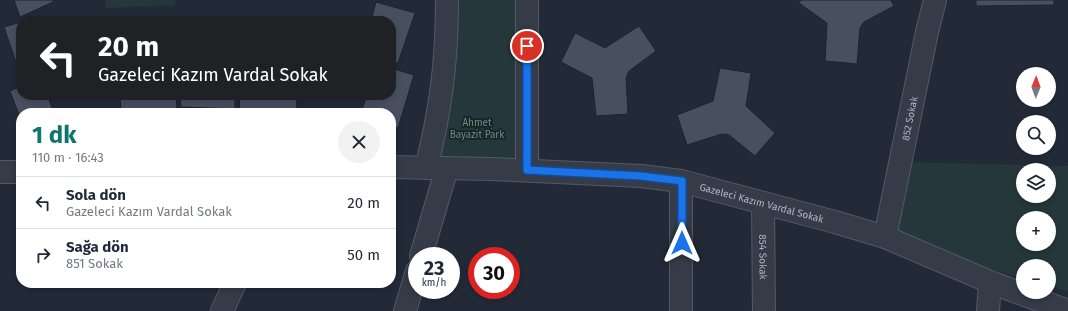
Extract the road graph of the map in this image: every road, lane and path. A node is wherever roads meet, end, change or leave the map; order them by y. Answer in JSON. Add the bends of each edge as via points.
{"nodes":[{"id":1,"x":447,"y":0,"type":"edge"},
{"id":2,"x":527,"y":0,"type":"edge"},
{"id":3,"x":935,"y":0,"type":"edge"},
{"id":4,"x":396,"y":167,"type":"edge"},
{"id":5,"x":437,"y":168,"type":"junction"},
{"id":6,"x":527,"y":170,"type":"junction"},
{"id":7,"x":0,"y":172,"type":"edge"},
{"id":8,"x":16,"y":172,"type":"edge"},
{"id":9,"x":682,"y":181,"type":"junction"},
{"id":10,"x":763,"y":203,"type":"junction"},
{"id":11,"x":885,"y":237,"type":"junction"},
{"id":12,"x":423,"y":247,"type":"edge"},
{"id":13,"x":990,"y":282,"type":"junction"},
{"id":14,"x":233,"y":288,"type":"edge"},
{"id":15,"x":409,"y":299,"type":"edge"},
{"id":16,"x":222,"y":311,"type":"edge"},
{"id":17,"x":405,"y":311,"type":"edge"},
{"id":18,"x":681,"y":311,"type":"edge"},
{"id":19,"x":764,"y":311,"type":"edge"},
{"id":20,"x":988,"y":311,"type":"edge"},
{"id":21,"x":1068,"y":311,"type":"edge"}],
"edges":[{"from":1,"to":5,"type":"street","via":[[443,83],[436,130]]},
{"from":2,"to":6,"type":"street"},
{"from":3,"to":11,"type":"street","name":"852 Sokak"},
{"from":4,"to":5,"type":"street","name":"Gazeleci Kazım Vardal Sokak"},
{"from":5,"to":6,"type":"street","name":"Gazeleci Kazım Vardal Sokak"},
{"from":5,"to":12,"type":"street"},
{"from":6,"to":9,"type":"street","name":"Gazeleci Kazım Vardal Sokak","via":[[641,176]]},
{"from":7,"to":8,"type":"street"},
{"from":9,"to":10,"type":"street","name":"Gazeleci Kazım Vardal Sokak"},
{"from":9,"to":18,"type":"street"},
{"from":10,"to":11,"type":"street","name":"Gazeleci Kazım Vardal Sokak"},
{"from":10,"to":19,"type":"street","name":"854 Sokak"},
{"from":11,"to":13,"type":"street","name":"Gazeleci Kazım Vardal Sokak"},
{"from":13,"to":20,"type":"street"},
{"from":13,"to":21,"type":"street","name":"Gazeleci Kazım Vardal Sokak"},
{"from":14,"to":16,"type":"street"},
{"from":15,"to":17,"type":"street"}]}
